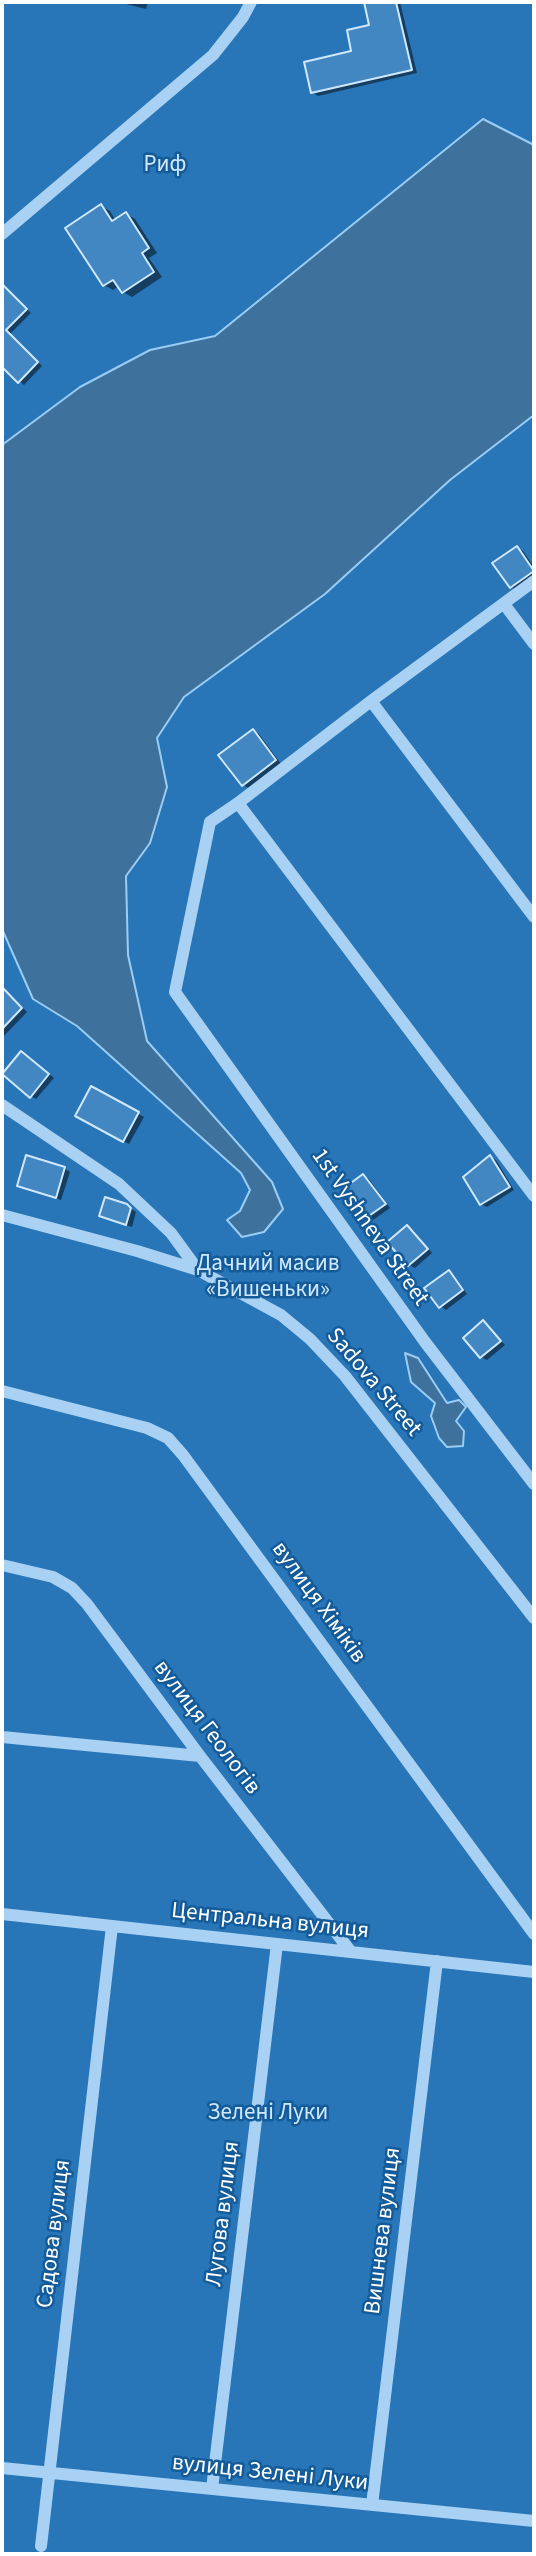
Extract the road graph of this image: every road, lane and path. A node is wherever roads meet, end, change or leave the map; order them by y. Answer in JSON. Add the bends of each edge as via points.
{"nodes":[{"id":1,"x":251,"y":2,"type":"edge"},
{"id":2,"x":2,"y":234,"type":"edge"},
{"id":3,"x":534,"y":581,"type":"edge"},
{"id":4,"x":504,"y":604,"type":"junction"},
{"id":5,"x":534,"y":644,"type":"edge"},
{"id":6,"x":371,"y":701,"type":"junction"},
{"id":7,"x":238,"y":803,"type":"junction"},
{"id":8,"x":534,"y":917,"type":"edge"},
{"id":9,"x":2,"y":1105,"type":"edge"},
{"id":10,"x":534,"y":1196,"type":"edge"},
{"id":11,"x":2,"y":1215,"type":"edge"},
{"id":12,"x":198,"y":1270,"type":"junction"},
{"id":13,"x":2,"y":1391,"type":"edge"},
{"id":14,"x":534,"y":1484,"type":"edge"},
{"id":15,"x":2,"y":1565,"type":"edge"},
{"id":16,"x":534,"y":1618,"type":"edge"},
{"id":17,"x":2,"y":1737,"type":"edge"},
{"id":18,"x":200,"y":1756,"type":"junction"},
{"id":19,"x":2,"y":1914,"type":"edge"},
{"id":20,"x":112,"y":1926,"type":"junction"},
{"id":21,"x":534,"y":1934,"type":"edge"},
{"id":22,"x":277,"y":1944,"type":"junction"},
{"id":23,"x":351,"y":1952,"type":"junction"},
{"id":24,"x":437,"y":1961,"type":"junction"},
{"id":25,"x":534,"y":1972,"type":"edge"},
{"id":26,"x":2,"y":2468,"type":"edge"},
{"id":27,"x":49,"y":2473,"type":"junction"},
{"id":28,"x":212,"y":2489,"type":"junction"},
{"id":29,"x":372,"y":2505,"type":"junction"},
{"id":30,"x":534,"y":2521,"type":"edge"},
{"id":31,"x":41,"y":2546,"type":"dead end"}],
"edges":[{"from":1,"to":2,"type":"street","via":[[213,55]]},
{"from":3,"to":4,"type":"street"},
{"from":4,"to":5,"type":"street"},
{"from":4,"to":6,"type":"street"},
{"from":6,"to":7,"type":"street"},
{"from":6,"to":8,"type":"street"},
{"from":7,"to":10,"type":"street"},
{"from":7,"to":14,"type":"street","name":"1st Vyshneva Street","via":[[210,822],[175,992],[425,1342]]},
{"from":9,"to":12,"type":"street","via":[[119,1184],[171,1233]]},
{"from":11,"to":12,"type":"street","name":"Sadova Street"},
{"from":12,"to":16,"type":"street","name":"Sadova Street","via":[[281,1315],[310,1339],[345,1376]]},
{"from":13,"to":21,"type":"street","name":"вулиця Хіміків","via":[[147,1428],[168,1438]]},
{"from":15,"to":18,"type":"street","name":"вулиця Геологів","via":[[53,1577],[72,1588]]},
{"from":17,"to":18,"type":"street"},
{"from":18,"to":23,"type":"street","name":"вулиця Геологів"},
{"from":19,"to":20,"type":"street","name":"Центральна вулиця"},
{"from":20,"to":22,"type":"street","name":"Центральна вулиця"},
{"from":20,"to":27,"type":"street","name":"Садова вулиця"},
{"from":22,"to":23,"type":"street","name":"Центральна вулиця"},
{"from":22,"to":28,"type":"street","name":"Лугова вулиця"},
{"from":23,"to":24,"type":"street","name":"Центральна вулиця"},
{"from":24,"to":25,"type":"street","name":"Центральна вулиця"},
{"from":24,"to":29,"type":"street","name":"Вишнева вулиця"},
{"from":26,"to":27,"type":"street","name":"вулиця Зелені Луки"},
{"from":27,"to":28,"type":"street","name":"вулиця Зелені Луки"},
{"from":27,"to":31,"type":"street","name":"Садова вулиця"},
{"from":28,"to":29,"type":"street","name":"вулиця Зелені Луки"},
{"from":29,"to":30,"type":"street","name":"вулиця Зелені Луки"}]}
